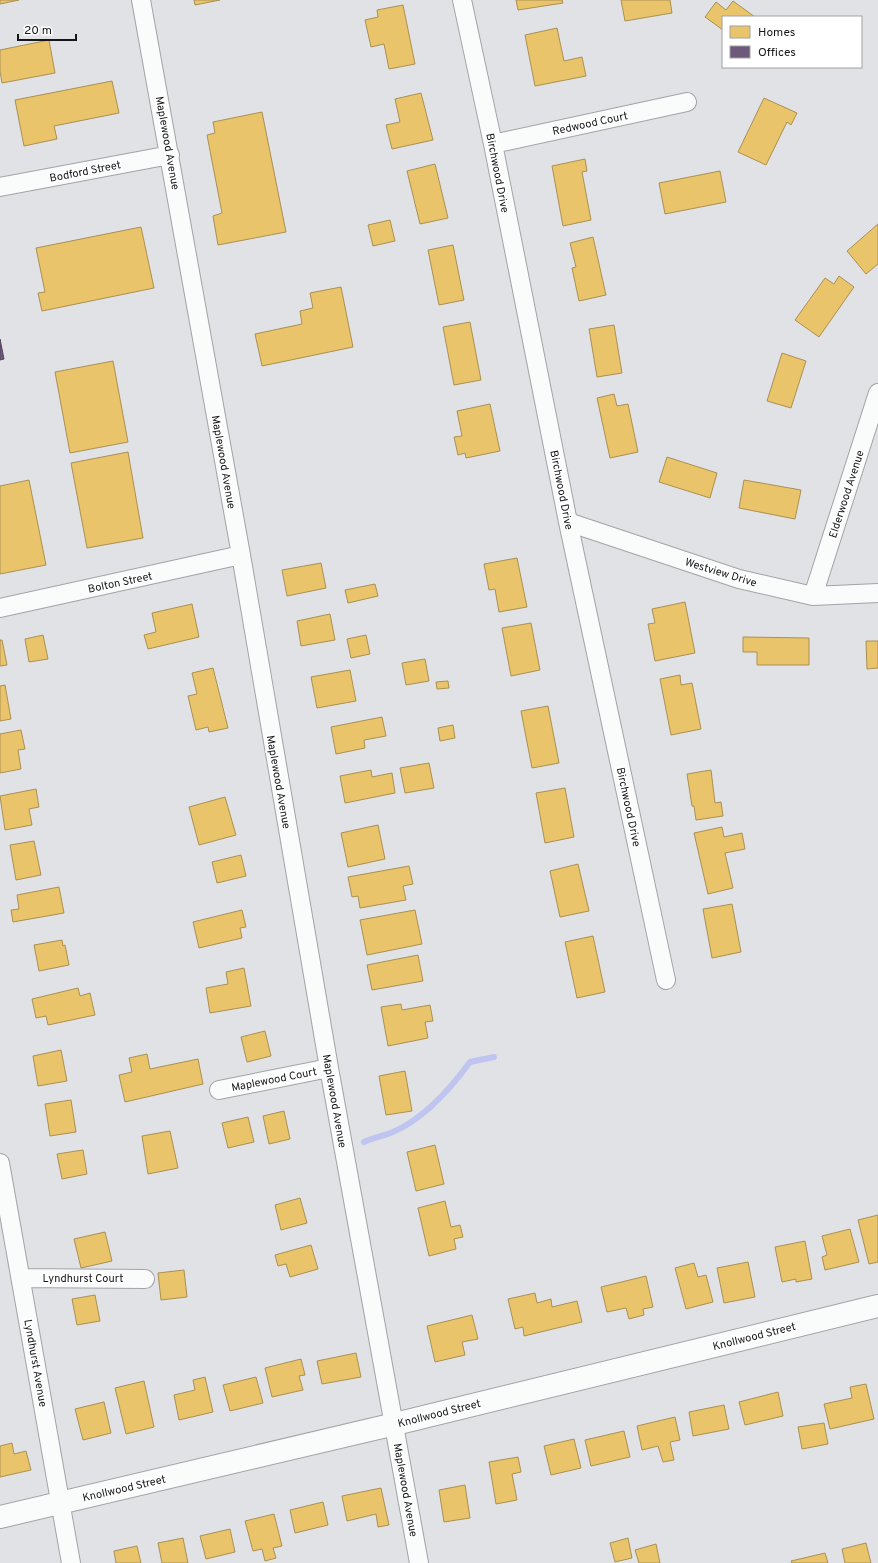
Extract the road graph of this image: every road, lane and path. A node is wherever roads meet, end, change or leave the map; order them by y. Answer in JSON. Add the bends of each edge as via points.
{"nodes":[{"id":1,"x":141,"y":0,"type":"edge"},
{"id":2,"x":462,"y":0,"type":"edge"},
{"id":3,"x":687,"y":102,"type":"dead end"},
{"id":4,"x":493,"y":144,"type":"junction"},
{"id":5,"x":170,"y":155,"type":"junction"},
{"id":6,"x":0,"y":187,"type":"edge"},
{"id":7,"x":878,"y":393,"type":"edge"},
{"id":8,"x":568,"y":522,"type":"junction"},
{"id":9,"x":241,"y":556,"type":"junction"},
{"id":10,"x":878,"y":593,"type":"edge"},
{"id":11,"x":813,"y":596,"type":"junction"},
{"id":12,"x":0,"y":608,"type":"edge"},
{"id":13,"x":666,"y":980,"type":"dead end"},
{"id":14,"x":329,"y":1068,"type":"junction"},
{"id":15,"x":219,"y":1090,"type":"dead end"},
{"id":16,"x":0,"y":1163,"type":"edge"},
{"id":17,"x":21,"y":1278,"type":"junction"},
{"id":18,"x":145,"y":1279,"type":"dead end"},
{"id":19,"x":878,"y":1306,"type":"edge"},
{"id":20,"x":395,"y":1424,"type":"junction"},
{"id":21,"x":61,"y":1503,"type":"junction"},
{"id":22,"x":0,"y":1517,"type":"edge"},
{"id":23,"x":71,"y":1563,"type":"edge"},
{"id":24,"x":419,"y":1563,"type":"edge"}],
"edges":[{"from":1,"to":5,"type":"street","name":"Maplewood Avenue"},
{"from":2,"to":4,"type":"street","name":"Birchwood Drive"},
{"from":3,"to":4,"type":"street","name":"Redwood Court"},
{"from":4,"to":8,"type":"street","name":"Birchwood Drive"},
{"from":5,"to":6,"type":"street","name":"Bodford Street"},
{"from":5,"to":9,"type":"street","name":"Maplewood Avenue"},
{"from":7,"to":11,"type":"street","name":"Elderwood Avenue"},
{"from":8,"to":11,"type":"street","name":"Westview Drive","via":[[739,580]]},
{"from":8,"to":13,"type":"street","name":"Birchwood Drive"},
{"from":9,"to":12,"type":"street","name":"Bolton Street"},
{"from":9,"to":14,"type":"street","name":"Maplewood Avenue"},
{"from":10,"to":11,"type":"street","name":"Westview Drive"},
{"from":14,"to":15,"type":"street","name":"Maplewood Court"},
{"from":14,"to":20,"type":"street","name":"Maplewood Avenue"},
{"from":16,"to":17,"type":"street","name":"Lyndhurst Avenue"},
{"from":17,"to":18,"type":"street","name":"Lyndhurst Court"},
{"from":17,"to":21,"type":"street","name":"Lyndhurst Avenue"},
{"from":19,"to":20,"type":"main road","name":"Knollwood Street"},
{"from":20,"to":21,"type":"main road","name":"Knollwood Street"},
{"from":20,"to":24,"type":"street","name":"Maplewood Avenue"},
{"from":21,"to":22,"type":"main road","name":"Knollwood Street"},
{"from":21,"to":23,"type":"street","name":"Lyndhurst Avenue"}]}
